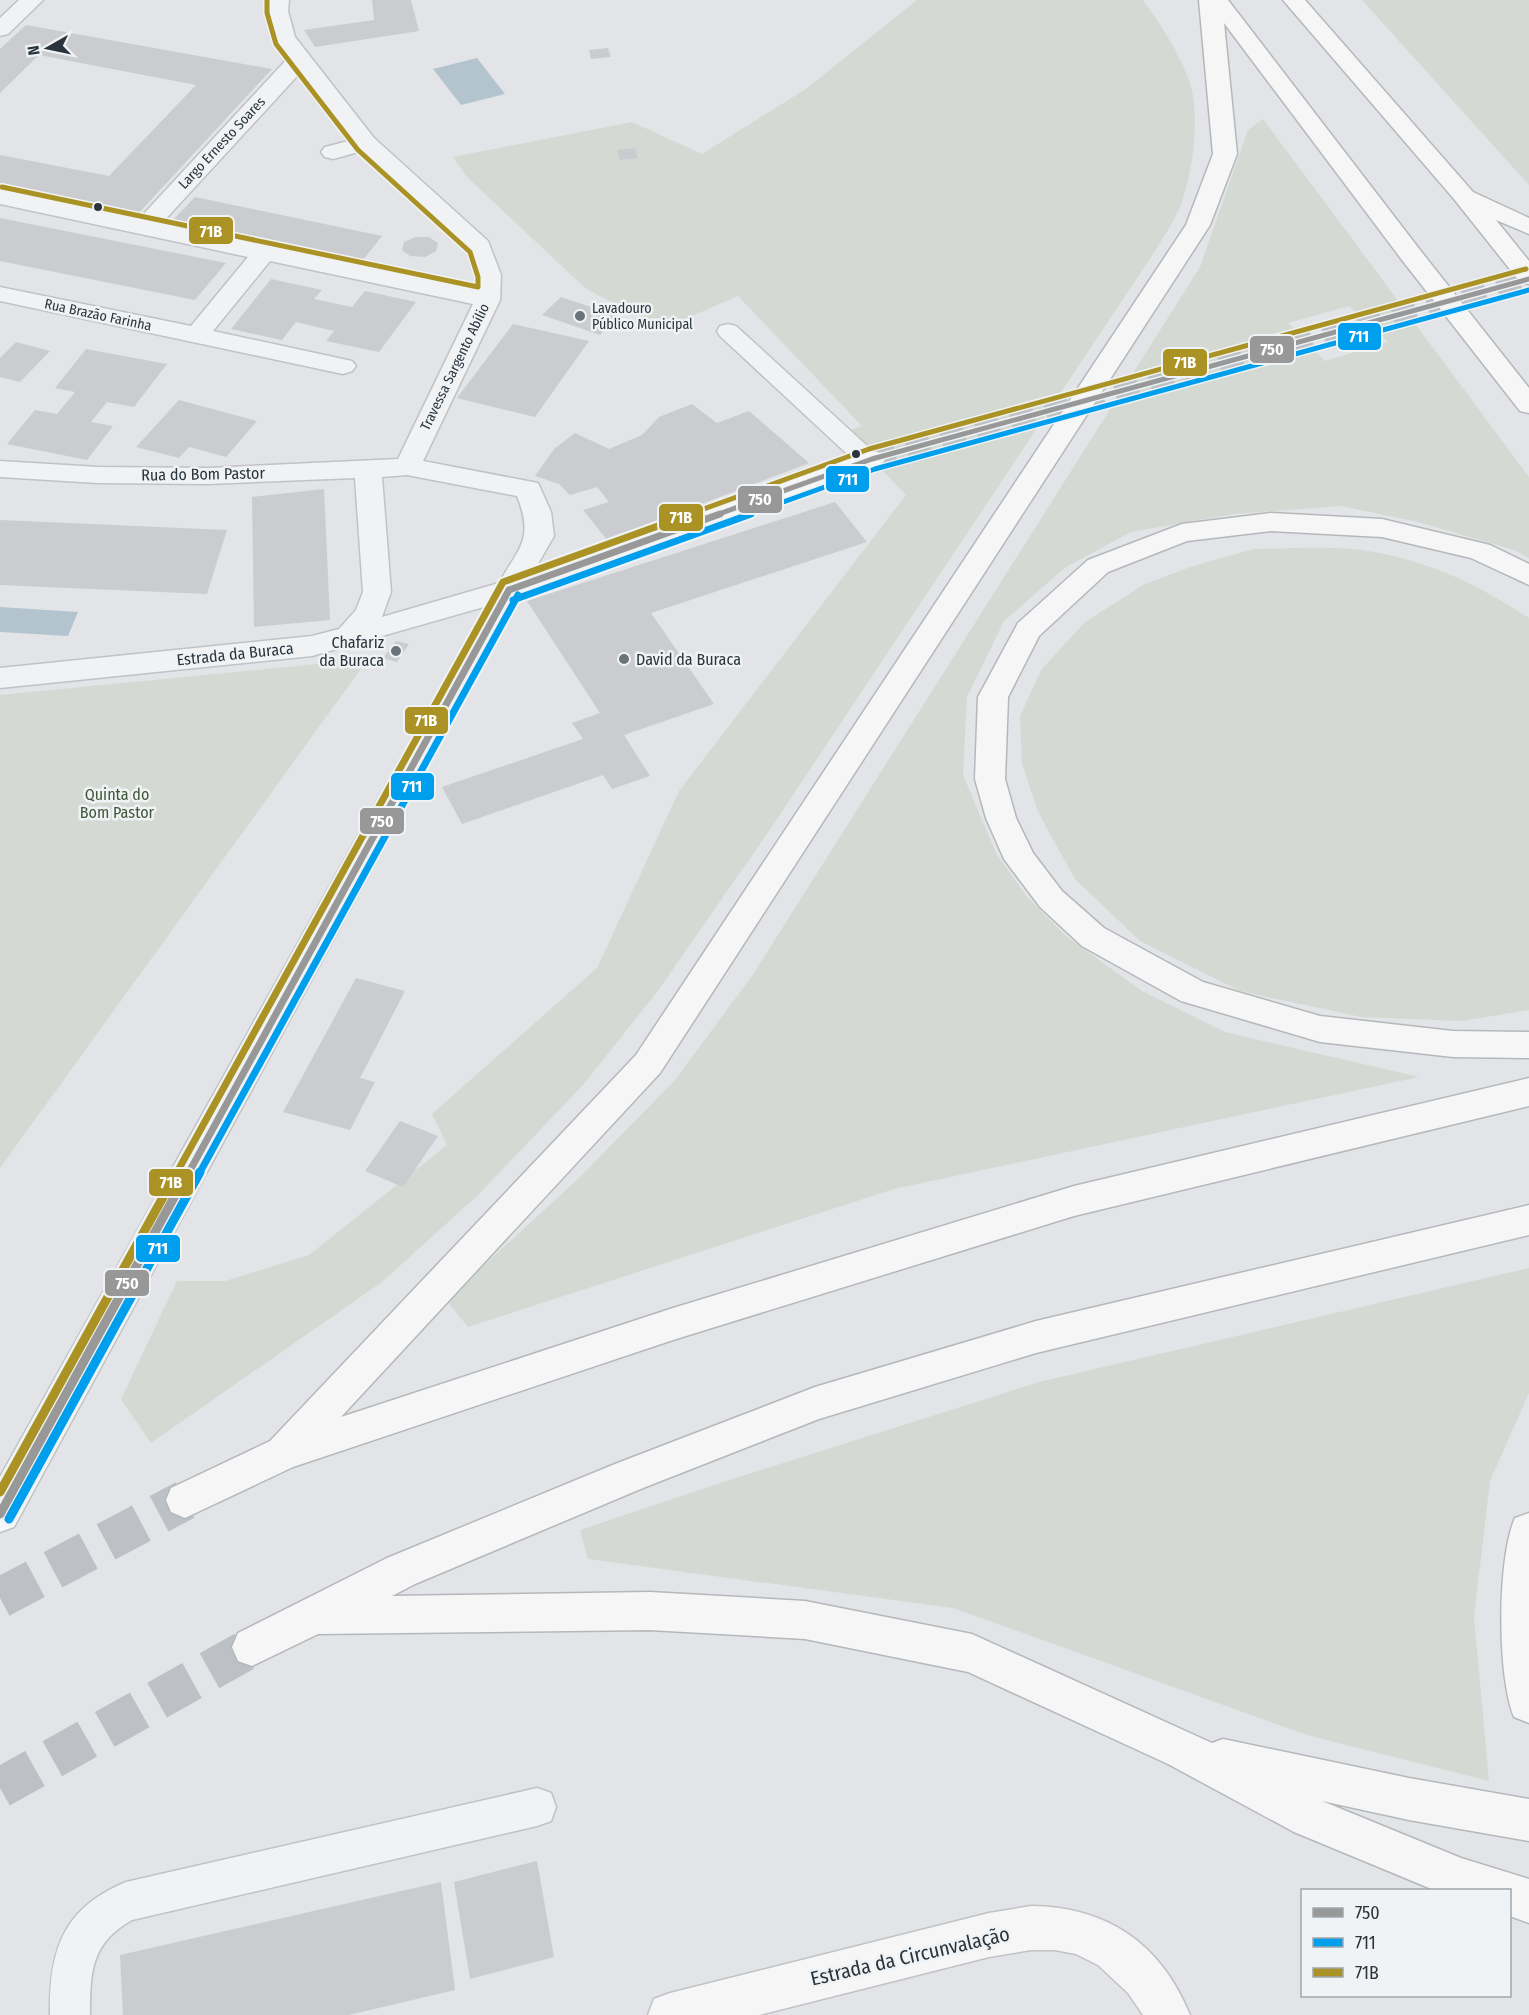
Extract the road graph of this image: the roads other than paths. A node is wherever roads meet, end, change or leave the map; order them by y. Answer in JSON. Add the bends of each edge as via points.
{"nodes":[{"id":1,"x":32,"y":0,"type":"edge"},
{"id":2,"x":278,"y":0,"type":"edge"},
{"id":3,"x":1209,"y":0,"type":"edge"},
{"id":4,"x":1217,"y":0,"type":"edge"},
{"id":5,"x":1294,"y":0,"type":"edge"},
{"id":6,"x":0,"y":29,"type":"edge"},
{"id":7,"x":300,"y":59,"type":"junction"},
{"id":8,"x":366,"y":143,"type":"junction"},
{"id":9,"x":333,"y":152,"type":"dead end"},
{"id":10,"x":1462,"y":194,"type":"junction"},
{"id":11,"x":0,"y":197,"type":"edge"},
{"id":12,"x":1529,"y":227,"type":"edge"},
{"id":13,"x":144,"y":228,"type":"junction"},
{"id":14,"x":265,"y":252,"type":"junction"},
{"id":15,"x":1529,"y":277,"type":"edge"},
{"id":16,"x":0,"y":294,"type":"edge"},
{"id":17,"x":488,"y":300,"type":"junction"},
{"id":18,"x":728,"y":331,"type":"dead end"},
{"id":19,"x":196,"y":336,"type":"junction"},
{"id":20,"x":343,"y":366,"type":"dead end"},
{"id":21,"x":1529,"y":405,"type":"edge"},
{"id":22,"x":870,"y":460,"type":"joint"},
{"id":23,"x":407,"y":467,"type":"junction"},
{"id":24,"x":368,"y":468,"type":"junction"},
{"id":25,"x":0,"y":469,"type":"edge"},
{"id":26,"x":1529,"y":576,"type":"edge"},
{"id":27,"x":509,"y":590,"type":"junction"},
{"id":28,"x":349,"y":635,"type":"junction"},
{"id":29,"x":0,"y":678,"type":"edge"},
{"id":30,"x":1529,"y":1045,"type":"edge"},
{"id":31,"x":1529,"y":1092,"type":"edge"},
{"id":32,"x":1529,"y":1220,"type":"edge"},
{"id":33,"x":283,"y":1452,"type":"junction"},
{"id":34,"x":185,"y":1500,"type":"tunnel mouth"},
{"id":35,"x":0,"y":1514,"type":"edge"},
{"id":36,"x":1529,"y":1531,"type":"edge"},
{"id":37,"x":313,"y":1617,"type":"junction"},
{"id":38,"x":252,"y":1647,"type":"tunnel mouth"},
{"id":39,"x":1529,"y":1703,"type":"edge"},
{"id":40,"x":1183,"y":1750,"type":"junction"},
{"id":41,"x":537,"y":1806,"type":"dead end"},
{"id":42,"x":1529,"y":1820,"type":"edge"},
{"id":43,"x":1491,"y":1889,"type":"edge"},
{"id":44,"x":1511,"y":1896,"type":"edge"},
{"id":45,"x":1529,"y":1901,"type":"edge"},
{"id":46,"x":70,"y":2015,"type":"edge"},
{"id":47,"x":670,"y":2015,"type":"edge"},
{"id":48,"x":1168,"y":2015,"type":"edge"}],
"edges":[{"from":1,"to":6,"type":"street"},
{"from":2,"to":7,"type":"street","name":"Travessa Sargento Abílio","via":[[284,38]]},
{"from":3,"to":33,"type":"main road","via":[[1225,154],[1198,225],[648,1064]]},
{"from":4,"to":21,"type":"main road"},
{"from":5,"to":10,"type":"main road"},
{"from":7,"to":8,"type":"street","name":"Travessa Sargento Abílio"},
{"from":7,"to":13,"type":"street","name":"Largo Ernesto Soares"},
{"from":8,"to":9,"type":"street"},
{"from":8,"to":17,"type":"street","name":"Travessa Sargento Abílio","via":[[479,246],[489,275]]},
{"from":10,"to":12,"type":"main road"},
{"from":10,"to":15,"type":"main road"},
{"from":11,"to":13,"type":"street"},
{"from":13,"to":14,"type":"street"},
{"from":14,"to":17,"type":"street"},
{"from":14,"to":19,"type":"street"},
{"from":16,"to":19,"type":"street","name":"Rua Brazão Farinha"},
{"from":17,"to":23,"type":"street","name":"Travessa Sargento Abílio"},
{"from":18,"to":22,"type":"lane"},
{"from":19,"to":20,"type":"street","name":"Rua Brazão Farinha"},
{"from":22,"to":27,"type":"main road","name":"Estrada da Buraca"},
{"from":23,"to":24,"type":"street","name":"Rua do Bom Pastor"},
{"from":23,"to":27,"type":"street","via":[[528,489],[537,512],[540,536]]},
{"from":24,"to":25,"type":"street","name":"Rua do Bom Pastor","via":[[208,476]]},
{"from":24,"to":28,"type":"street","via":[[377,592],[369,614]]},
{"from":26,"to":30,"type":"main road","via":[[1480,551],[1382,528],[1271,522],[1182,533],[1098,566],[1028,630],[993,697],[990,779],[1020,859],[1051,899],[1093,937],[1193,992],[1320,1029],[1453,1044]]},
{"from":27,"to":28,"type":"street","name":"Estrada da Buraca"},
{"from":27,"to":35,"type":"main road"},
{"from":28,"to":29,"type":"street","name":"Estrada da Buraca","via":[[312,645]]},
{"from":31,"to":33,"type":"main road","via":[[1074,1201],[673,1324]]},
{"from":32,"to":37,"type":"main road","via":[[1036,1336],[814,1404],[412,1567]]},
{"from":33,"to":34,"type":"main road"},
{"from":36,"to":39,"type":"main road","via":[[1522,1654]]},
{"from":37,"to":38,"type":"main road"},
{"from":37,"to":40,"type":"main road","via":[[650,1611],[805,1620],[972,1653]]},
{"from":40,"to":42,"type":"main road","via":[[1409,1799]]},
{"from":40,"to":43,"type":"main road","via":[[1309,1817]]},
{"from":41,"to":46,"type":"lane","via":[[126,1902],[108,1911],[89,1929],[76,1951],[71,1971]]},
{"from":44,"to":45,"type":"main road"},
{"from":47,"to":48,"type":"main road","name":"Estrada da Circunvalação","via":[[1031,1928],[1062,1929],[1095,1938],[1117,1950],[1140,1972]]}]}
